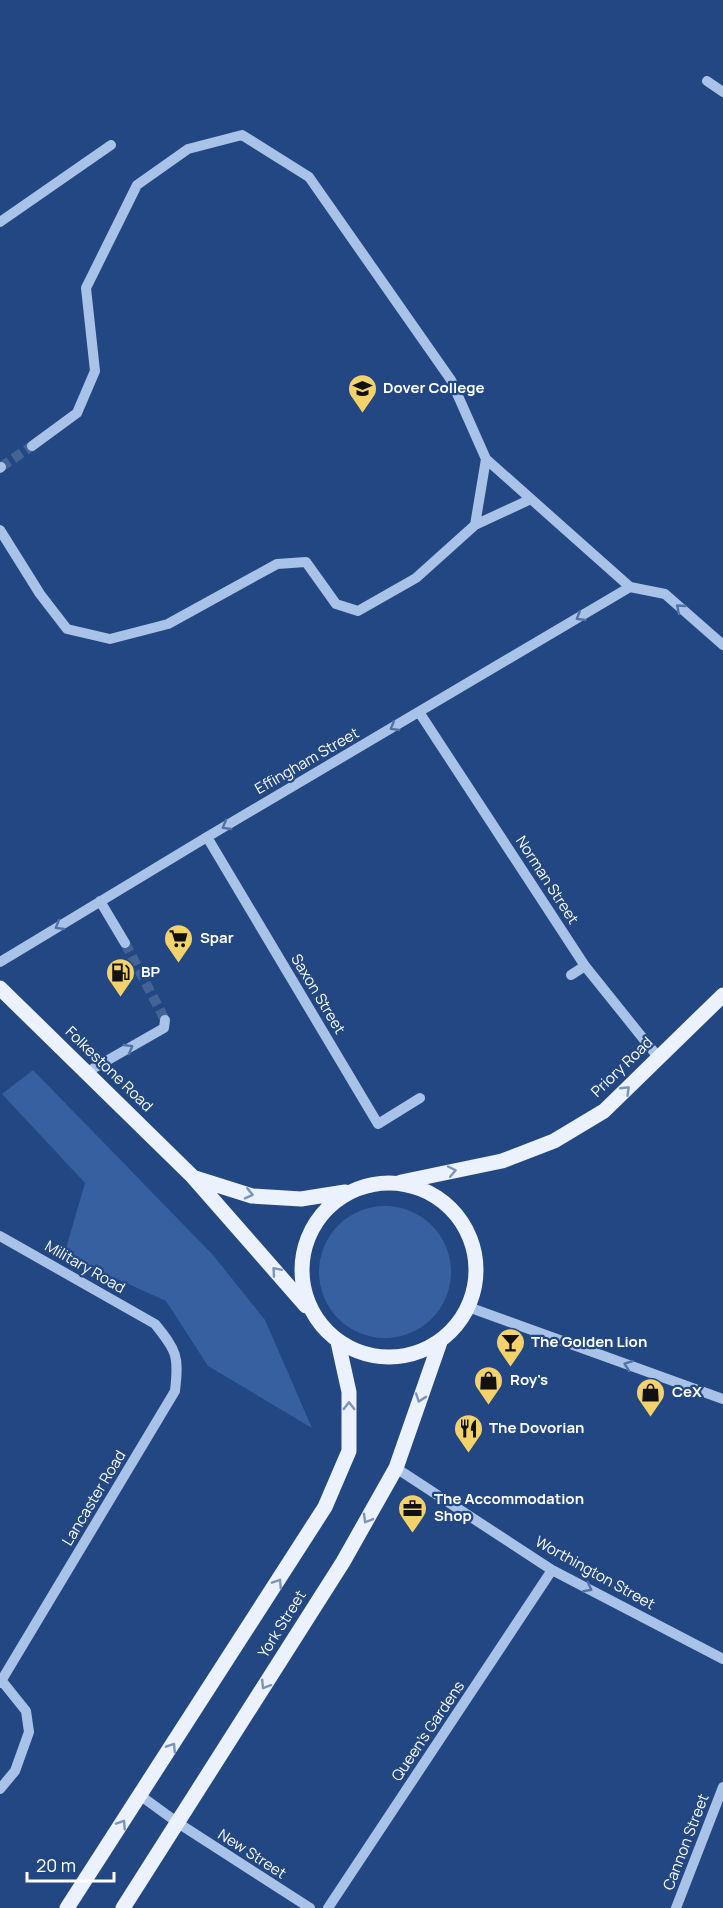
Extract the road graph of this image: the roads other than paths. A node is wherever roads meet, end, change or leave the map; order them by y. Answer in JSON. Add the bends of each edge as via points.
{"nodes":[{"id":1,"x":707,"y":81,"type":"dead end"},
{"id":2,"x":723,"y":92,"type":"edge"},
{"id":3,"x":111,"y":145,"type":"dead end"},
{"id":4,"x":0,"y":222,"type":"edge"},
{"id":5,"x":32,"y":446,"type":"tunnel mouth"},
{"id":6,"x":486,"y":459,"type":"junction"},
{"id":7,"x":531,"y":499,"type":"junction"},
{"id":8,"x":475,"y":525,"type":"junction"},
{"id":9,"x":0,"y":530,"type":"edge"},
{"id":10,"x":630,"y":587,"type":"junction"},
{"id":11,"x":723,"y":645,"type":"edge"},
{"id":12,"x":418,"y":712,"type":"junction"},
{"id":13,"x":207,"y":837,"type":"junction"},
{"id":14,"x":100,"y":901,"type":"junction"},
{"id":15,"x":125,"y":943,"type":"tunnel mouth"},
{"id":16,"x":0,"y":962,"type":"edge"},
{"id":17,"x":585,"y":966,"type":"junction"},
{"id":18,"x":571,"y":975,"type":"dead end"},
{"id":19,"x":0,"y":988,"type":"edge"},
{"id":20,"x":723,"y":995,"type":"edge"},
{"id":21,"x":165,"y":1020,"type":"dead end"},
{"id":22,"x":658,"y":1058,"type":"junction"},
{"id":23,"x":87,"y":1072,"type":"junction"},
{"id":24,"x":420,"y":1098,"type":"dead end"},
{"id":25,"x":193,"y":1177,"type":"junction"},
{"id":26,"x":395,"y":1183,"type":"junction"},
{"id":27,"x":354,"y":1190,"type":"junction"},
{"id":28,"x":0,"y":1236,"type":"edge"},
{"id":29,"x":471,"y":1308,"type":"junction"},
{"id":30,"x":314,"y":1316,"type":"junction"},
{"id":31,"x":155,"y":1324,"type":"joint"},
{"id":32,"x":338,"y":1342,"type":"junction"},
{"id":33,"x":440,"y":1342,"type":"junction"},
{"id":34,"x":723,"y":1399,"type":"edge"},
{"id":35,"x":396,"y":1468,"type":"junction"},
{"id":36,"x":552,"y":1570,"type":"junction"},
{"id":37,"x":723,"y":1659,"type":"edge"},
{"id":38,"x":1,"y":1682,"type":"edge"},
{"id":39,"x":723,"y":1787,"type":"edge"},
{"id":40,"x":0,"y":1789,"type":"edge"},
{"id":41,"x":141,"y":1796,"type":"junction"},
{"id":42,"x":178,"y":1823,"type":"junction"},
{"id":43,"x":67,"y":1908,"type":"edge"},
{"id":44,"x":123,"y":1908,"type":"edge"},
{"id":45,"x":310,"y":1908,"type":"edge"},
{"id":46,"x":328,"y":1908,"type":"edge"},
{"id":47,"x":676,"y":1908,"type":"edge"}],
"edges":[{"from":1,"to":2,"type":"street"},
{"from":3,"to":4,"type":"street"},
{"from":5,"to":6,"type":"street","via":[[77,413],[95,371],[86,288],[137,185],[188,149],[242,135],[309,177],[451,380]]},
{"from":6,"to":7,"type":"street"},
{"from":6,"to":8,"type":"street"},
{"from":7,"to":8,"type":"street"},
{"from":7,"to":10,"type":"street"},
{"from":8,"to":9,"type":"street","via":[[416,578],[358,611],[336,603],[306,562],[278,564],[168,624],[110,639],[67,629]]},
{"from":11,"to":10,"type":"street","one_way":true,"via":[[664,594]]},
{"from":10,"to":12,"type":"street","name":"Effingham Street","one_way":true},
{"from":12,"to":13,"type":"street","name":"Effingham Street","one_way":true},
{"from":12,"to":17,"type":"street","name":"Norman Street"},
{"from":13,"to":14,"type":"street","name":"Effingham Street"},
{"from":13,"to":24,"type":"street","name":"Saxon Street","via":[[378,1124]]},
{"from":14,"to":15,"type":"street"},
{"from":14,"to":16,"type":"street","name":"Effingham Street","one_way":true},
{"from":17,"to":18,"type":"street"},
{"from":17,"to":22,"type":"street","name":"Norman Street"},
{"from":19,"to":23,"type":"main road","name":"Folkestone Road"},
{"from":20,"to":22,"type":"main road","name":"Priory Road"},
{"from":23,"to":21,"type":"street","one_way":true,"via":[[164,1029]]},
{"from":26,"to":22,"type":"main road","name":"Priory Road","one_way":true,"via":[[502,1161],[554,1141],[604,1111]]},
{"from":23,"to":25,"type":"main road","name":"Folkestone Road"},
{"from":25,"to":27,"type":"main road","name":"Folkestone Road","one_way":true,"via":[[252,1196],[301,1199]]},
{"from":30,"to":25,"type":"main road","name":"Folkestone Road","one_way":true},
{"from":26,"to":27,"type":"main road"},
{"from":26,"to":29,"type":"main road","via":[[418,1187],[439,1198],[469,1234],[476,1256],[477,1280]]},
{"from":27,"to":30,"type":"main road","via":[[333,1203],[316,1222],[305,1244],[301,1268],[304,1293]]},
{"from":28,"to":31,"type":"street","name":"Military Road"},
{"from":29,"to":33,"type":"main road"},
{"from":34,"to":29,"type":"street","one_way":true},
{"from":30,"to":32,"type":"main road"},
{"from":31,"to":38,"type":"street","name":"Lancaster Road","via":[[170,1342],[178,1364],[175,1390]]},
{"from":32,"to":33,"type":"main road","via":[[380,1358],[403,1357]]},
{"from":41,"to":32,"type":"main road","name":"York Street","one_way":true,"via":[[319,1516],[345,1461],[349,1451],[349,1392]]},
{"from":33,"to":35,"type":"main road","name":"York Street","one_way":true},
{"from":35,"to":36,"type":"street","name":"Worthington Street"},
{"from":35,"to":42,"type":"main road","name":"York Street","one_way":true,"via":[[343,1562]]},
{"from":36,"to":37,"type":"street","name":"Worthington Street","one_way":true},
{"from":36,"to":46,"type":"street","name":"Queen's Gardens"},
{"from":38,"to":40,"type":"street","via":[[26,1712],[29,1732],[15,1771]]},
{"from":39,"to":47,"type":"street","name":"Cannon Street"},
{"from":41,"to":42,"type":"street","name":"New Street"},
{"from":43,"to":41,"type":"main road","name":"York Street","one_way":true},
{"from":42,"to":44,"type":"main road","name":"York Street"},
{"from":42,"to":45,"type":"street","name":"New Street"}]}
